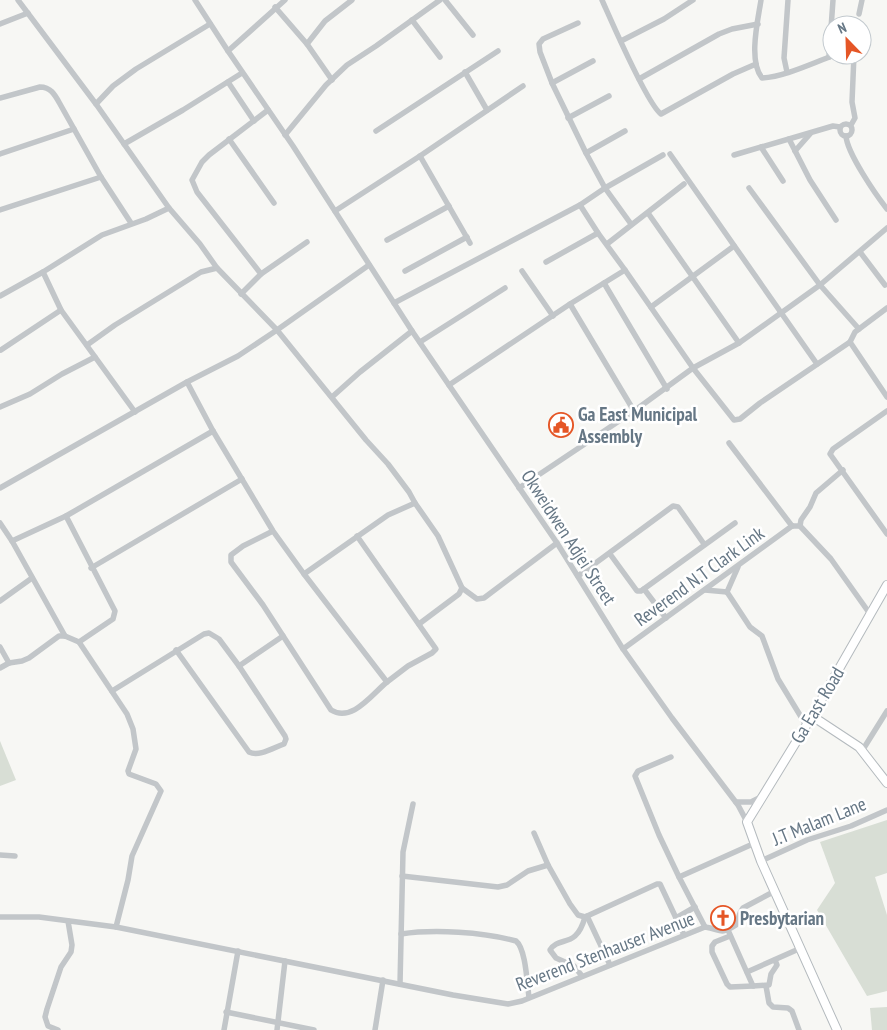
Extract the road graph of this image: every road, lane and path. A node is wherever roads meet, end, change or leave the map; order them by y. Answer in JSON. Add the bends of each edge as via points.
{"nodes":[{"id":1,"x":18,"y":0,"type":"edge"},
{"id":2,"x":195,"y":0,"type":"edge"},
{"id":3,"x":285,"y":0,"type":"edge"},
{"id":4,"x":352,"y":0,"type":"edge"},
{"id":5,"x":440,"y":0,"type":"edge"},
{"id":6,"x":445,"y":0,"type":"edge"},
{"id":7,"x":693,"y":0,"type":"edge"},
{"id":8,"x":761,"y":0,"type":"edge"},
{"id":9,"x":788,"y":0,"type":"edge"},
{"id":10,"x":833,"y":0,"type":"edge"},
{"id":11,"x":862,"y":0,"type":"edge"},
{"id":12,"x":604,"y":1,"type":"edge"},
{"id":13,"x":275,"y":7,"type":"junction"},
{"id":14,"x":28,"y":13,"type":"junction"},
{"id":15,"x":859,"y":14,"type":"dead end"},
{"id":16,"x":832,"y":15,"type":"edge"},
{"id":17,"x":412,"y":20,"type":"junction"},
{"id":18,"x":578,"y":23,"type":"dead end"},
{"id":19,"x":0,"y":24,"type":"edge"},
{"id":20,"x":210,"y":24,"type":"junction"},
{"id":21,"x":758,"y":24,"type":"junction"},
{"id":22,"x":473,"y":35,"type":"dead end"},
{"id":23,"x":621,"y":41,"type":"junction"},
{"id":24,"x":307,"y":44,"type":"junction"},
{"id":25,"x":228,"y":51,"type":"junction"},
{"id":26,"x":498,"y":51,"type":"dead end"},
{"id":27,"x":440,"y":57,"type":"dead end"},
{"id":28,"x":593,"y":60,"type":"dead end"},
{"id":29,"x":822,"y":60,"type":"edge"},
{"id":30,"x":756,"y":64,"type":"junction"},
{"id":31,"x":854,"y":65,"type":"edge"},
{"id":32,"x":465,"y":72,"type":"junction"},
{"id":33,"x":787,"y":72,"type":"junction"},
{"id":34,"x":242,"y":73,"type":"junction"},
{"id":35,"x":639,"y":79,"type":"junction"},
{"id":36,"x":332,"y":80,"type":"junction"},
{"id":37,"x":228,"y":82,"type":"junction"},
{"id":38,"x":552,"y":83,"type":"junction"},
{"id":39,"x":523,"y":86,"type":"dead end"},
{"id":40,"x":609,"y":96,"type":"dead end"},
{"id":41,"x":0,"y":98,"type":"edge"},
{"id":42,"x":96,"y":104,"type":"junction"},
{"id":43,"x":268,"y":110,"type":"junction"},
{"id":44,"x":487,"y":110,"type":"junction"},
{"id":45,"x":568,"y":118,"type":"junction"},
{"id":46,"x":254,"y":120,"type":"junction"},
{"id":47,"x":851,"y":125,"type":"junction"},
{"id":48,"x":840,"y":127,"type":"junction"},
{"id":49,"x":74,"y":129,"type":"junction"},
{"id":50,"x":376,"y":131,"type":"dead end"},
{"id":51,"x":625,"y":131,"type":"dead end"},
{"id":52,"x":812,"y":132,"type":"junction"},
{"id":53,"x":284,"y":135,"type":"junction"},
{"id":54,"x":846,"y":136,"type":"junction"},
{"id":55,"x":229,"y":139,"type":"junction"},
{"id":56,"x":789,"y":139,"type":"junction"},
{"id":57,"x":124,"y":144,"type":"junction"},
{"id":58,"x":761,"y":148,"type":"junction"},
{"id":59,"x":795,"y":151,"type":"junction"},
{"id":60,"x":586,"y":153,"type":"junction"},
{"id":61,"x":0,"y":154,"type":"edge"},
{"id":62,"x":734,"y":155,"type":"dead end"},
{"id":63,"x":420,"y":156,"type":"junction"},
{"id":64,"x":100,"y":177,"type":"junction"},
{"id":65,"x":783,"y":181,"type":"dead end"},
{"id":66,"x":684,"y":184,"type":"dead end"},
{"id":67,"x":605,"y":188,"type":"junction"},
{"id":68,"x":749,"y":188,"type":"dead end"},
{"id":69,"x":274,"y":203,"type":"dead end"},
{"id":70,"x":580,"y":205,"type":"junction"},
{"id":71,"x":449,"y":206,"type":"junction"},
{"id":72,"x":169,"y":208,"type":"junction"},
{"id":73,"x":887,"y":209,"type":"edge"},
{"id":74,"x":0,"y":210,"type":"edge"},
{"id":75,"x":334,"y":211,"type":"junction"},
{"id":76,"x":648,"y":213,"type":"junction"},
{"id":77,"x":836,"y":220,"type":"dead end"},
{"id":78,"x":131,"y":223,"type":"junction"},
{"id":79,"x":631,"y":224,"type":"junction"},
{"id":80,"x":887,"y":228,"type":"edge"},
{"id":81,"x":598,"y":233,"type":"junction"},
{"id":82,"x":387,"y":240,"type":"dead end"},
{"id":83,"x":307,"y":242,"type":"dead end"},
{"id":84,"x":607,"y":244,"type":"junction"},
{"id":85,"x":734,"y":246,"type":"junction"},
{"id":86,"x":860,"y":252,"type":"junction"},
{"id":87,"x":546,"y":262,"type":"dead end"},
{"id":88,"x":369,"y":265,"type":"junction"},
{"id":89,"x":217,"y":268,"type":"junction"},
{"id":90,"x":625,"y":270,"type":"junction"},
{"id":91,"x":405,"y":271,"type":"dead end"},
{"id":92,"x":522,"y":271,"type":"dead end"},
{"id":93,"x":43,"y":272,"type":"junction"},
{"id":94,"x":261,"y":274,"type":"junction"},
{"id":95,"x":693,"y":277,"type":"junction"},
{"id":96,"x":604,"y":283,"type":"junction"},
{"id":97,"x":886,"y":284,"type":"dead end"},
{"id":98,"x":820,"y":285,"type":"junction"},
{"id":99,"x":505,"y":288,"type":"dead end"},
{"id":100,"x":241,"y":294,"type":"junction"},
{"id":101,"x":0,"y":296,"type":"edge"},
{"id":102,"x":394,"y":303,"type":"junction"},
{"id":103,"x":570,"y":304,"type":"junction"},
{"id":104,"x":651,"y":307,"type":"junction"},
{"id":105,"x":887,"y":308,"type":"edge"},
{"id":106,"x":61,"y":310,"type":"junction"},
{"id":107,"x":781,"y":314,"type":"junction"},
{"id":108,"x":553,"y":316,"type":"junction"},
{"id":109,"x":859,"y":328,"type":"junction"},
{"id":110,"x":277,"y":330,"type":"junction"},
{"id":111,"x":412,"y":331,"type":"junction"},
{"id":112,"x":420,"y":342,"type":"junction"},
{"id":113,"x":850,"y":342,"type":"junction"},
{"id":114,"x":739,"y":343,"type":"junction"},
{"id":115,"x":86,"y":345,"type":"junction"},
{"id":116,"x":0,"y":350,"type":"edge"},
{"id":117,"x":95,"y":357,"type":"junction"},
{"id":118,"x":817,"y":364,"type":"junction"},
{"id":119,"x":693,"y":368,"type":"junction"},
{"id":120,"x":187,"y":382,"type":"junction"},
{"id":121,"x":449,"y":385,"type":"junction"},
{"id":122,"x":667,"y":389,"type":"junction"},
{"id":123,"x":332,"y":397,"type":"junction"},
{"id":124,"x":887,"y":397,"type":"edge"},
{"id":125,"x":0,"y":406,"type":"edge"},
{"id":126,"x":634,"y":411,"type":"junction"},
{"id":127,"x":887,"y":411,"type":"edge"},
{"id":128,"x":135,"y":412,"type":"junction"},
{"id":129,"x":213,"y":431,"type":"junction"},
{"id":130,"x":729,"y":443,"type":"dead end"},
{"id":131,"x":843,"y":470,"type":"junction"},
{"id":132,"x":242,"y":479,"type":"junction"},
{"id":133,"x":0,"y":488,"type":"edge"},
{"id":134,"x":519,"y":488,"type":"junction"},
{"id":135,"x":415,"y":503,"type":"junction"},
{"id":136,"x":66,"y":516,"type":"junction"},
{"id":137,"x":0,"y":523,"type":"edge"},
{"id":138,"x":735,"y":523,"type":"dead end"},
{"id":139,"x":792,"y":526,"type":"junction"},
{"id":140,"x":800,"y":526,"type":"junction"},
{"id":141,"x":273,"y":531,"type":"junction"},
{"id":142,"x":887,"y":534,"type":"edge"},
{"id":143,"x":357,"y":536,"type":"junction"},
{"id":144,"x":12,"y":541,"type":"junction"},
{"id":145,"x":557,"y":543,"type":"junction"},
{"id":146,"x":704,"y":544,"type":"junction"},
{"id":147,"x":610,"y":554,"type":"junction"},
{"id":148,"x":739,"y":565,"type":"junction"},
{"id":149,"x":92,"y":568,"type":"junction"},
{"id":150,"x":304,"y":574,"type":"junction"},
{"id":151,"x":578,"y":576,"type":"junction"},
{"id":152,"x":32,"y":578,"type":"junction"},
{"id":153,"x":887,"y":586,"type":"edge"},
{"id":154,"x":462,"y":588,"type":"junction"},
{"id":155,"x":644,"y":588,"type":"junction"},
{"id":156,"x":705,"y":590,"type":"junction"},
{"id":157,"x":727,"y":592,"type":"junction"},
{"id":158,"x":0,"y":601,"type":"edge"},
{"id":159,"x":870,"y":614,"type":"junction"},
{"id":160,"x":666,"y":618,"type":"junction"},
{"id":161,"x":419,"y":624,"type":"junction"},
{"id":162,"x":65,"y":636,"type":"junction"},
{"id":163,"x":283,"y":636,"type":"junction"},
{"id":164,"x":79,"y":642,"type":"junction"},
{"id":165,"x":0,"y":647,"type":"edge"},
{"id":166,"x":624,"y":649,"type":"junction"},
{"id":167,"x":176,"y":650,"type":"junction"},
{"id":168,"x":9,"y":663,"type":"junction"},
{"id":169,"x":239,"y":666,"type":"junction"},
{"id":170,"x":0,"y":668,"type":"edge"},
{"id":171,"x":387,"y":682,"type":"junction"},
{"id":172,"x":112,"y":690,"type":"junction"},
{"id":173,"x":887,"y":711,"type":"edge"},
{"id":174,"x":812,"y":716,"type":"junction"},
{"id":175,"x":806,"y":725,"type":"junction"},
{"id":176,"x":862,"y":751,"type":"junction"},
{"id":177,"x":671,"y":757,"type":"dead end"},
{"id":178,"x":887,"y":783,"type":"edge"},
{"id":179,"x":763,"y":796,"type":"junction"},
{"id":180,"x":736,"y":802,"type":"junction"},
{"id":181,"x":413,"y":804,"type":"dead end"},
{"id":182,"x":887,"y":810,"type":"edge"},
{"id":183,"x":747,"y":823,"type":"junction"},
{"id":184,"x":534,"y":833,"type":"dead end"},
{"id":185,"x":755,"y":843,"type":"junction"},
{"id":186,"x":0,"y":855,"type":"edge"},
{"id":187,"x":15,"y":856,"type":"dead end"},
{"id":188,"x":761,"y":860,"type":"junction"},
{"id":189,"x":548,"y":865,"type":"junction"},
{"id":190,"x":402,"y":876,"type":"junction"},
{"id":191,"x":679,"y":878,"type":"junction"},
{"id":192,"x":775,"y":892,"type":"junction"},
{"id":193,"x":695,"y":907,"type":"junction"},
{"id":194,"x":586,"y":916,"type":"junction"},
{"id":195,"x":0,"y":917,"type":"edge"},
{"id":196,"x":676,"y":918,"type":"junction"},
{"id":197,"x":68,"y":921,"type":"junction"},
{"id":198,"x":116,"y":927,"type":"junction"},
{"id":199,"x":705,"y":927,"type":"junction"},
{"id":200,"x":729,"y":933,"type":"junction"},
{"id":201,"x":401,"y":934,"type":"junction"},
{"id":202,"x":684,"y":935,"type":"junction"},
{"id":203,"x":801,"y":948,"type":"junction"},
{"id":204,"x":238,"y":951,"type":"junction"},
{"id":205,"x":775,"y":960,"type":"junction"},
{"id":206,"x":285,"y":961,"type":"junction"},
{"id":207,"x":610,"y":965,"type":"junction"},
{"id":208,"x":747,"y":972,"type":"junction"},
{"id":209,"x":582,"y":976,"type":"junction"},
{"id":210,"x":383,"y":980,"type":"junction"},
{"id":211,"x":400,"y":984,"type":"junction"},
{"id":212,"x":753,"y":986,"type":"junction"},
{"id":213,"x":766,"y":986,"type":"junction"},
{"id":214,"x":529,"y":998,"type":"junction"},
{"id":215,"x":226,"y":1012,"type":"junction"},
{"id":216,"x":278,"y":1023,"type":"junction"},
{"id":217,"x":58,"y":1030,"type":"edge"},
{"id":218,"x":224,"y":1030,"type":"edge"},
{"id":219,"x":277,"y":1030,"type":"edge"},
{"id":220,"x":314,"y":1030,"type":"edge"},
{"id":221,"x":374,"y":1030,"type":"edge"},
{"id":222,"x":800,"y":1030,"type":"edge"},
{"id":223,"x":837,"y":1030,"type":"edge"}],
"edges":[{"from":1,"to":14,"type":"street"},
{"from":2,"to":20,"type":"street","name":"Okweidwen Adjei Street"},
{"from":3,"to":13,"type":"street"},
{"from":4,"to":24,"type":"street","via":[[325,21]]},
{"from":5,"to":17,"type":"street"},
{"from":6,"to":22,"type":"street"},
{"from":7,"to":23,"type":"street"},
{"from":8,"to":21,"type":"street"},
{"from":9,"to":33,"type":"street","via":[[784,61]]},
{"from":10,"to":16,"type":"street"},
{"from":11,"to":15,"type":"street"},
{"from":12,"to":23,"type":"street"},
{"from":13,"to":24,"type":"street"},
{"from":13,"to":25,"type":"street"},
{"from":14,"to":19,"type":"street"},
{"from":14,"to":42,"type":"street"},
{"from":17,"to":27,"type":"street"},
{"from":17,"to":36,"type":"street","via":[[347,65]]},
{"from":18,"to":38,"type":"street","via":[[543,39],[539,44]]},
{"from":20,"to":25,"type":"street","name":"Okweidwen Adjei Street"},
{"from":20,"to":42,"type":"street","via":[[136,69]]},
{"from":21,"to":30,"type":"street"},
{"from":21,"to":35,"type":"street","via":[[719,34]]},
{"from":23,"to":35,"type":"street"},
{"from":24,"to":36,"type":"street"},
{"from":25,"to":34,"type":"street","name":"Okweidwen Adjei Street"},
{"from":26,"to":32,"type":"street"},
{"from":28,"to":38,"type":"street"},
{"from":29,"to":33,"type":"street"},
{"from":30,"to":33,"type":"street","via":[[762,78]]},
{"from":30,"to":35,"type":"street","via":[[663,114],[657,111]]},
{"from":31,"to":47,"type":"street","via":[[852,102],[855,118]]},
{"from":32,"to":44,"type":"street"},
{"from":32,"to":50,"type":"street"},
{"from":34,"to":37,"type":"street"},
{"from":34,"to":43,"type":"street","name":"Okweidwen Adjei Street"},
{"from":36,"to":53,"type":"street"},
{"from":37,"to":46,"type":"street"},
{"from":37,"to":57,"type":"street"},
{"from":38,"to":45,"type":"street"},
{"from":39,"to":44,"type":"street"},
{"from":40,"to":45,"type":"street"},
{"from":41,"to":49,"type":"street","via":[[46,87],[58,99]]},
{"from":42,"to":57,"type":"street"},
{"from":43,"to":46,"type":"street"},
{"from":43,"to":53,"type":"street","name":"Okweidwen Adjei Street"},
{"from":44,"to":63,"type":"street"},
{"from":45,"to":60,"type":"street"},
{"from":46,"to":55,"type":"street"},
{"from":47,"to":48,"type":"street","via":[[847,123]]},
{"from":47,"to":54,"type":"street","via":[[852,132]]},
{"from":48,"to":52,"type":"street","via":[[835,125]]},
{"from":48,"to":54,"type":"street","via":[[840,133]]},
{"from":49,"to":61,"type":"street"},
{"from":49,"to":64,"type":"street"},
{"from":51,"to":60,"type":"street"},
{"from":52,"to":56,"type":"street"},
{"from":52,"to":59,"type":"street"},
{"from":53,"to":75,"type":"street","name":"Okweidwen Adjei Street"},
{"from":54,"to":73,"type":"street","via":[[849,148]]},
{"from":55,"to":69,"type":"street"},
{"from":55,"to":94,"type":"street","via":[[202,162],[192,183]]},
{"from":56,"to":58,"type":"street"},
{"from":56,"to":59,"type":"street"},
{"from":57,"to":72,"type":"street"},
{"from":58,"to":62,"type":"street"},
{"from":58,"to":65,"type":"street"},
{"from":59,"to":77,"type":"street"},
{"from":60,"to":67,"type":"street"},
{"from":63,"to":71,"type":"street"},
{"from":63,"to":75,"type":"street"},
{"from":64,"to":74,"type":"street"},
{"from":64,"to":78,"type":"street"},
{"from":66,"to":76,"type":"street"},
{"from":67,"to":70,"type":"street"},
{"from":67,"to":79,"type":"street"},
{"from":67,"to":85,"type":"street","via":[[667,154]]},
{"from":68,"to":98,"type":"street"},
{"from":70,"to":81,"type":"street"},
{"from":70,"to":102,"type":"street"},
{"from":71,"to":82,"type":"street"},
{"from":71,"to":91,"type":"street","via":[[469,240]]},
{"from":72,"to":78,"type":"street"},
{"from":72,"to":89,"type":"street"},
{"from":75,"to":88,"type":"street","name":"Okweidwen Adjei Street"},
{"from":76,"to":79,"type":"street"},
{"from":76,"to":95,"type":"street"},
{"from":78,"to":93,"type":"street","via":[[102,235]]},
{"from":79,"to":84,"type":"street"},
{"from":80,"to":86,"type":"street"},
{"from":81,"to":84,"type":"street"},
{"from":81,"to":87,"type":"street"},
{"from":83,"to":94,"type":"street"},
{"from":84,"to":90,"type":"street"},
{"from":85,"to":95,"type":"street"},
{"from":85,"to":107,"type":"street"},
{"from":86,"to":97,"type":"street"},
{"from":86,"to":98,"type":"street"},
{"from":88,"to":102,"type":"street","name":"Okweidwen Adjei Street"},
{"from":88,"to":110,"type":"street"},
{"from":89,"to":100,"type":"street"},
{"from":89,"to":115,"type":"street","via":[[201,272]]},
{"from":90,"to":96,"type":"street"},
{"from":90,"to":104,"type":"street"},
{"from":92,"to":108,"type":"street"},
{"from":93,"to":101,"type":"street"},
{"from":93,"to":106,"type":"street"},
{"from":94,"to":100,"type":"street"},
{"from":95,"to":104,"type":"street"},
{"from":95,"to":114,"type":"street"},
{"from":96,"to":103,"type":"street"},
{"from":96,"to":122,"type":"street"},
{"from":98,"to":107,"type":"street"},
{"from":98,"to":109,"type":"street"},
{"from":99,"to":112,"type":"street"},
{"from":100,"to":110,"type":"street"},
{"from":102,"to":111,"type":"street","name":"Okweidwen Adjei Street"},
{"from":103,"to":108,"type":"street"},
{"from":103,"to":126,"type":"street"},
{"from":104,"to":119,"type":"street"},
{"from":105,"to":109,"type":"street"},
{"from":106,"to":115,"type":"street"},
{"from":106,"to":116,"type":"street"},
{"from":107,"to":114,"type":"street"},
{"from":107,"to":118,"type":"street"},
{"from":108,"to":121,"type":"street"},
{"from":109,"to":113,"type":"street"},
{"from":110,"to":120,"type":"street","via":[[238,356]]},
{"from":110,"to":123,"type":"street"},
{"from":111,"to":112,"type":"street","name":"Okweidwen Adjei Street"},
{"from":111,"to":123,"type":"street"},
{"from":112,"to":121,"type":"street","name":"Okweidwen Adjei Street"},
{"from":113,"to":118,"type":"street"},
{"from":113,"to":124,"type":"street"},
{"from":114,"to":119,"type":"street"},
{"from":115,"to":117,"type":"street"},
{"from":117,"to":125,"type":"street","via":[[30,394]]},
{"from":117,"to":128,"type":"street"},
{"from":118,"to":119,"type":"street","via":[[736,420],[731,418]]},
{"from":119,"to":122,"type":"street"},
{"from":120,"to":128,"type":"street"},
{"from":120,"to":129,"type":"street"},
{"from":121,"to":134,"type":"street","name":"Okweidwen Adjei Street"},
{"from":122,"to":126,"type":"street"},
{"from":123,"to":135,"type":"street","via":[[410,492]]},
{"from":126,"to":134,"type":"street"},
{"from":127,"to":131,"type":"street","via":[[831,451]]},
{"from":128,"to":133,"type":"street"},
{"from":129,"to":132,"type":"street"},
{"from":129,"to":136,"type":"street"},
{"from":130,"to":139,"type":"street"},
{"from":131,"to":140,"type":"street","via":[[816,493]]},
{"from":131,"to":142,"type":"street"},
{"from":132,"to":141,"type":"street"},
{"from":132,"to":149,"type":"street"},
{"from":134,"to":145,"type":"street","name":"Okweidwen Adjei Street"},
{"from":135,"to":143,"type":"street","via":[[388,515]]},
{"from":135,"to":154,"type":"street","via":[[438,536]]},
{"from":136,"to":144,"type":"street"},
{"from":136,"to":149,"type":"street"},
{"from":137,"to":144,"type":"street"},
{"from":138,"to":146,"type":"street"},
{"from":139,"to":140,"type":"street"},
{"from":139,"to":148,"type":"street","name":"Reverend N.T Clark Link"},
{"from":140,"to":159,"type":"street","via":[[831,559]]},
{"from":141,"to":150,"type":"street"},
{"from":141,"to":163,"type":"street","via":[[243,546],[230,558]]},
{"from":143,"to":150,"type":"street"},
{"from":143,"to":161,"type":"street"},
{"from":144,"to":152,"type":"street"},
{"from":145,"to":151,"type":"street","name":"Okweidwen Adjei Street"},
{"from":145,"to":154,"type":"street","via":[[484,598],[477,599]]},
{"from":146,"to":147,"type":"street","via":[[676,506]]},
{"from":146,"to":155,"type":"street"},
{"from":147,"to":151,"type":"street"},
{"from":147,"to":155,"type":"street","via":[[637,590]]},
{"from":148,"to":156,"type":"street","name":"Reverend N.T Clark Link"},
{"from":148,"to":157,"type":"street"},
{"from":149,"to":164,"type":"street","via":[[115,611],[113,619]]},
{"from":150,"to":171,"type":"street"},
{"from":151,"to":166,"type":"street","name":"Okweidwen Adjei Street"},
{"from":152,"to":158,"type":"street"},
{"from":152,"to":162,"type":"street"},
{"from":153,"to":159,"type":"street","name":"Ga East Road"},
{"from":154,"to":161,"type":"street","via":[[459,594]]},
{"from":155,"to":160,"type":"street"},
{"from":156,"to":157,"type":"street"},
{"from":156,"to":160,"type":"street","name":"Reverend N.T Clark Link"},
{"from":157,"to":175,"type":"street","via":[[750,627],[762,636],[778,679]]},
{"from":159,"to":174,"type":"street","name":"Ga East Road"},
{"from":160,"to":166,"type":"street","name":"Reverend N.T Clark Link"},
{"from":161,"to":171,"type":"street","via":[[435,651]]},
{"from":162,"to":164,"type":"street"},
{"from":162,"to":168,"type":"street","via":[[59,636],[22,661]]},
{"from":163,"to":169,"type":"street"},
{"from":163,"to":171,"type":"street","via":[[331,710],[337,714],[362,704]]},
{"from":164,"to":172,"type":"street"},
{"from":165,"to":168,"type":"street"},
{"from":166,"to":180,"type":"street","name":"Okweidwen Adjei Street"},
{"from":167,"to":169,"type":"street","via":[[209,633],[219,639]]},
{"from":167,"to":169,"type":"street","via":[[249,752],[259,754],[284,744],[286,739]]},
{"from":167,"to":172,"type":"street"},
{"from":168,"to":170,"type":"street"},
{"from":172,"to":198,"type":"street","via":[[127,714],[136,744],[129,774],[156,784],[161,791],[132,856]]},
{"from":173,"to":176,"type":"street"},
{"from":174,"to":175,"type":"street","name":"Ga East Road"},
{"from":174,"to":176,"type":"street"},
{"from":175,"to":179,"type":"street","name":"Ga East Road"},
{"from":176,"to":178,"type":"street"},
{"from":177,"to":191,"type":"street","via":[[638,771],[634,776]]},
{"from":179,"to":180,"type":"street","via":[[751,802]]},
{"from":179,"to":183,"type":"street","name":"Ga East Road"},
{"from":180,"to":183,"type":"street","name":"Okweidwen Adjei Street"},
{"from":181,"to":190,"type":"street","via":[[403,852]]},
{"from":182,"to":188,"type":"street","name":"J.T Malam Lane"},
{"from":183,"to":185,"type":"street"},
{"from":184,"to":189,"type":"street"},
{"from":185,"to":188,"type":"street"},
{"from":185,"to":191,"type":"street"},
{"from":186,"to":187,"type":"street"},
{"from":188,"to":192,"type":"street"},
{"from":189,"to":190,"type":"street","via":[[523,874],[507,885],[492,888]]},
{"from":189,"to":194,"type":"street","via":[[574,910],[578,915]]},
{"from":190,"to":201,"type":"street"},
{"from":191,"to":193,"type":"street"},
{"from":192,"to":200,"type":"street","via":[[743,908]]},
{"from":192,"to":203,"type":"street"},
{"from":193,"to":196,"type":"street"},
{"from":193,"to":199,"type":"street"},
{"from":194,"to":196,"type":"street","via":[[660,884]]},
{"from":194,"to":207,"type":"street"},
{"from":194,"to":209,"type":"street","via":[[574,938],[552,946],[550,950],[556,958],[574,966]]},
{"from":195,"to":197,"type":"street","name":"Reverend Stenhauser Avenue"},
{"from":196,"to":202,"type":"street"},
{"from":197,"to":198,"type":"street","name":"Reverend Stenhauser Avenue"},
{"from":197,"to":217,"type":"street","via":[[71,952],[61,967],[45,1018],[48,1026]]},
{"from":198,"to":204,"type":"street","name":"Reverend Stenhauser Avenue"},
{"from":199,"to":200,"type":"street","name":"Reverend Stenhauser Avenue"},
{"from":199,"to":202,"type":"street","name":"Reverend Stenhauser Avenue"},
{"from":200,"to":208,"type":"street"},
{"from":200,"to":212,"type":"street","via":[[711,948],[727,984],[730,987]]},
{"from":201,"to":211,"type":"street"},
{"from":201,"to":214,"type":"street","via":[[454,933],[516,941],[522,952]]},
{"from":202,"to":207,"type":"street","name":"Reverend Stenhauser Avenue"},
{"from":203,"to":205,"type":"street"},
{"from":203,"to":223,"type":"street"},
{"from":204,"to":206,"type":"street","name":"Reverend Stenhauser Avenue"},
{"from":204,"to":215,"type":"street"},
{"from":205,"to":208,"type":"street"},
{"from":205,"to":213,"type":"street","via":[[776,968]]},
{"from":206,"to":210,"type":"street","name":"Reverend Stenhauser Avenue"},
{"from":206,"to":216,"type":"street"},
{"from":207,"to":209,"type":"street","name":"Reverend Stenhauser Avenue"},
{"from":208,"to":212,"type":"street"},
{"from":209,"to":214,"type":"street","name":"Reverend Stenhauser Avenue"},
{"from":210,"to":211,"type":"street","name":"Reverend Stenhauser Avenue"},
{"from":210,"to":221,"type":"street"},
{"from":211,"to":214,"type":"street","name":"Reverend Stenhauser Avenue","via":[[508,1004]]},
{"from":212,"to":213,"type":"street"},
{"from":213,"to":222,"type":"street","via":[[769,1003],[773,1007],[792,1010]]},
{"from":215,"to":216,"type":"street"},
{"from":215,"to":218,"type":"street"},
{"from":216,"to":219,"type":"street"},
{"from":216,"to":220,"type":"street"}]}
